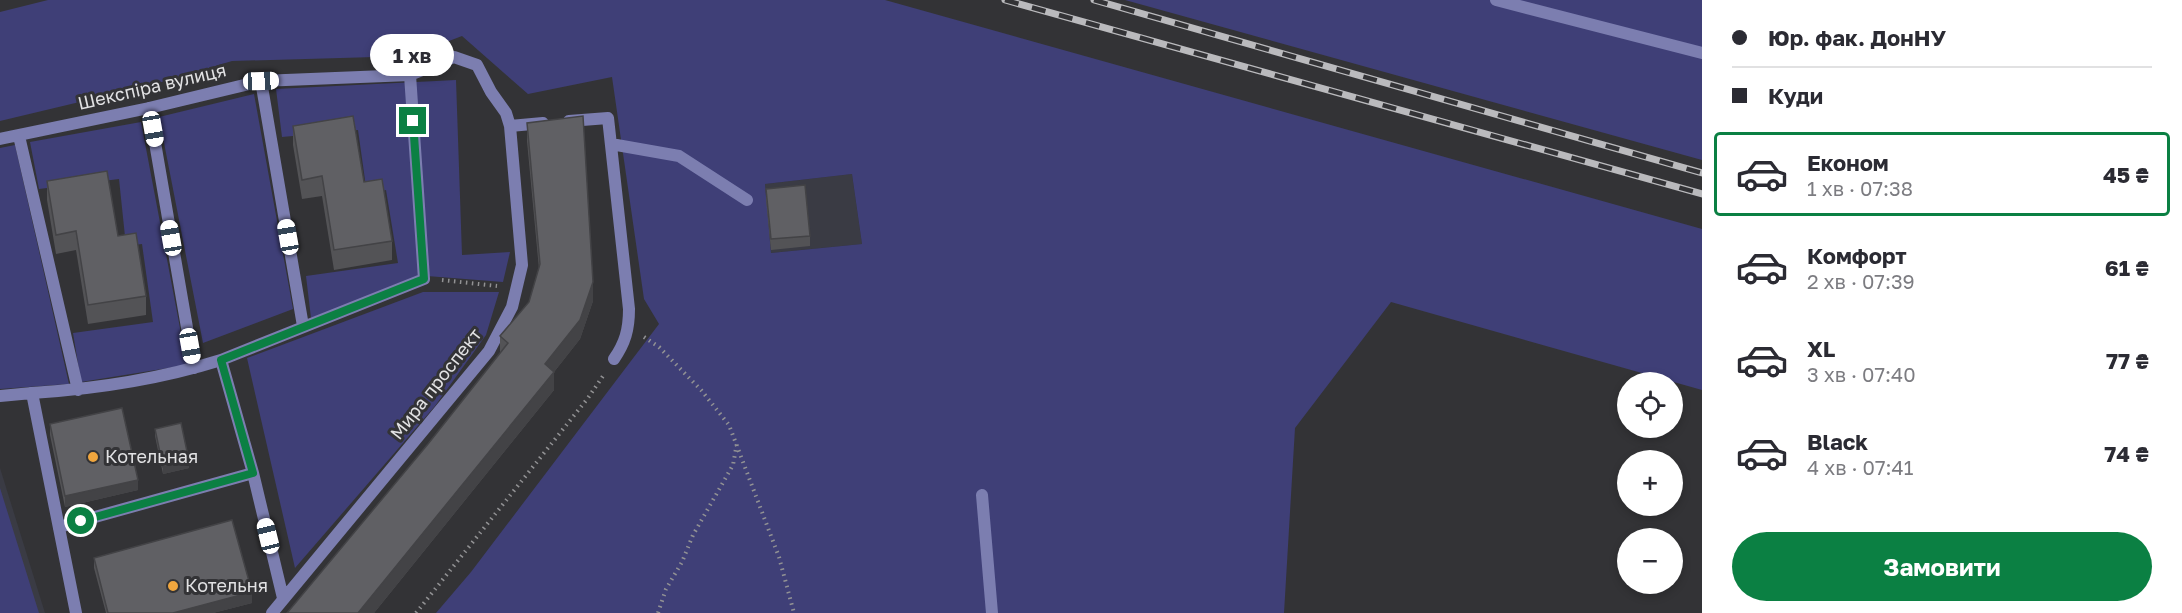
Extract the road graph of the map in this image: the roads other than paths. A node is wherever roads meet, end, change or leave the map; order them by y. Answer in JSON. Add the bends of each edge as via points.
{"nodes":[{"id":1,"x":1496,"y":0,"type":"edge"},
{"id":2,"x":1702,"y":53,"type":"edge"},
{"id":3,"x":410,"y":75,"type":"junction"},
{"id":4,"x":261,"y":81,"type":"junction"},
{"id":5,"x":149,"y":108,"type":"junction"},
{"id":6,"x":510,"y":126,"type":"junction"},
{"id":7,"x":19,"y":136,"type":"junction"},
{"id":8,"x":0,"y":139,"type":"edge"},
{"id":9,"x":611,"y":144,"type":"junction"},
{"id":10,"x":747,"y":200,"type":"dead end"},
{"id":11,"x":303,"y":326,"type":"junction"},
{"id":12,"x":614,"y":359,"type":"road end"},
{"id":13,"x":221,"y":360,"type":"junction"},
{"id":14,"x":194,"y":368,"type":"junction"},
{"id":15,"x":78,"y":390,"type":"junction"},
{"id":16,"x":32,"y":393,"type":"junction"},
{"id":17,"x":0,"y":396,"type":"edge"},
{"id":18,"x":253,"y":473,"type":"junction"},
{"id":19,"x":981,"y":495,"type":"dead end"},
{"id":20,"x":59,"y":527,"type":"junction"},
{"id":21,"x":283,"y":598,"type":"junction"},
{"id":22,"x":76,"y":613,"type":"edge"},
{"id":23,"x":272,"y":613,"type":"edge"},
{"id":24,"x":992,"y":613,"type":"edge"}],
"edges":[{"from":1,"to":2,"type":"street"},
{"from":3,"to":4,"type":"street","name":"Шекспіра вулиця"},
{"from":3,"to":6,"type":"street","name":"Шекспіра вулиця","via":[[453,57],[477,66]]},
{"from":3,"to":11,"type":"street","via":[[424,279]]},
{"from":4,"to":5,"type":"street","name":"Шекспіра вулиця"},
{"from":4,"to":11,"type":"street"},
{"from":5,"to":7,"type":"street","name":"Шекспіра вулиця"},
{"from":5,"to":14,"type":"street"},
{"from":6,"to":9,"type":"street","via":[[608,118]]},
{"from":6,"to":21,"type":"street","name":"Мира проспект","via":[[522,265],[512,307],[489,351]]},
{"from":7,"to":8,"type":"street","name":"Шекспіра вулиця"},
{"from":7,"to":15,"type":"street"},
{"from":9,"to":10,"type":"street","via":[[679,156]]},
{"from":9,"to":12,"type":"street","via":[[629,309],[625,343]]},
{"from":11,"to":13,"type":"street"},
{"from":13,"to":14,"type":"street"},
{"from":13,"to":18,"type":"street"},
{"from":14,"to":15,"type":"street"},
{"from":15,"to":16,"type":"street"},
{"from":16,"to":17,"type":"street"},
{"from":16,"to":20,"type":"street"},
{"from":18,"to":20,"type":"street"},
{"from":18,"to":21,"type":"street"},
{"from":19,"to":24,"type":"street"},
{"from":20,"to":22,"type":"street"},
{"from":21,"to":23,"type":"street","name":"Мира проспект"}]}
